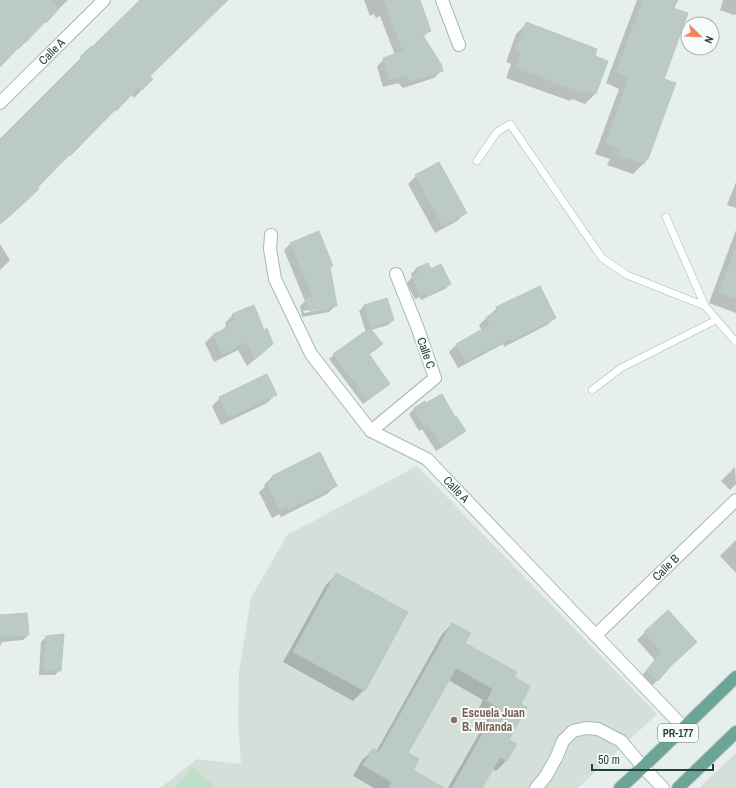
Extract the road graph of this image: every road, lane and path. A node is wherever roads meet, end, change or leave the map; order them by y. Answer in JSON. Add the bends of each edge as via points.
{"nodes":[{"id":1,"x":104,"y":0,"type":"edge"},
{"id":2,"x":442,"y":0,"type":"edge"},
{"id":3,"x":459,"y":45,"type":"dead end"},
{"id":4,"x":0,"y":103,"type":"edge"},
{"id":5,"x":477,"y":161,"type":"dead end"},
{"id":6,"x":666,"y":217,"type":"dead end"},
{"id":7,"x":271,"y":235,"type":"dead end"},
{"id":8,"x":396,"y":274,"type":"dead end"},
{"id":9,"x":705,"y":306,"type":"junction"},
{"id":10,"x":716,"y":320,"type":"junction"},
{"id":11,"x":736,"y":342,"type":"edge"},
{"id":12,"x":592,"y":390,"type":"dead end"},
{"id":13,"x":371,"y":431,"type":"junction"},
{"id":14,"x":736,"y":500,"type":"edge"},
{"id":15,"x":596,"y":635,"type":"junction"},
{"id":16,"x":736,"y":677,"type":"edge"},
{"id":17,"x":684,"y":728,"type":"junction"},
{"id":18,"x":736,"y":732,"type":"edge"},
{"id":19,"x":644,"y":767,"type":"junction"},
{"id":20,"x":536,"y":788,"type":"edge"},
{"id":21,"x":620,"y":788,"type":"edge"},
{"id":22,"x":663,"y":788,"type":"edge"},
{"id":23,"x":678,"y":788,"type":"edge"}],
"edges":[{"from":1,"to":4,"type":"street","name":"Calle A"},
{"from":2,"to":3,"type":"street"},
{"from":5,"to":9,"type":"lane","via":[[497,132],[510,124],[602,258],[628,275]]},
{"from":6,"to":9,"type":"lane"},
{"from":7,"to":13,"type":"street","name":"Calle A","via":[[274,279],[311,354]]},
{"from":8,"to":13,"type":"street","name":"Calle C","via":[[435,378]]},
{"from":9,"to":10,"type":"lane"},
{"from":10,"to":11,"type":"lane"},
{"from":10,"to":12,"type":"lane","via":[[621,368]]},
{"from":13,"to":15,"type":"street","name":"Calle A","via":[[428,459]]},
{"from":14,"to":15,"type":"street","name":"Calle B"},
{"from":15,"to":17,"type":"street","name":"Calle A"},
{"from":16,"to":17,"type":"main road","number":"PR-177"},
{"from":17,"to":19,"type":"main road","number":"PR-177"},
{"from":18,"to":23,"type":"main road"},
{"from":19,"to":20,"type":"street","via":[[621,741],[598,729],[586,728],[573,731],[563,740],[546,776]]},
{"from":19,"to":21,"type":"main road","number":"PR-177"},
{"from":19,"to":22,"type":"street"}]}
